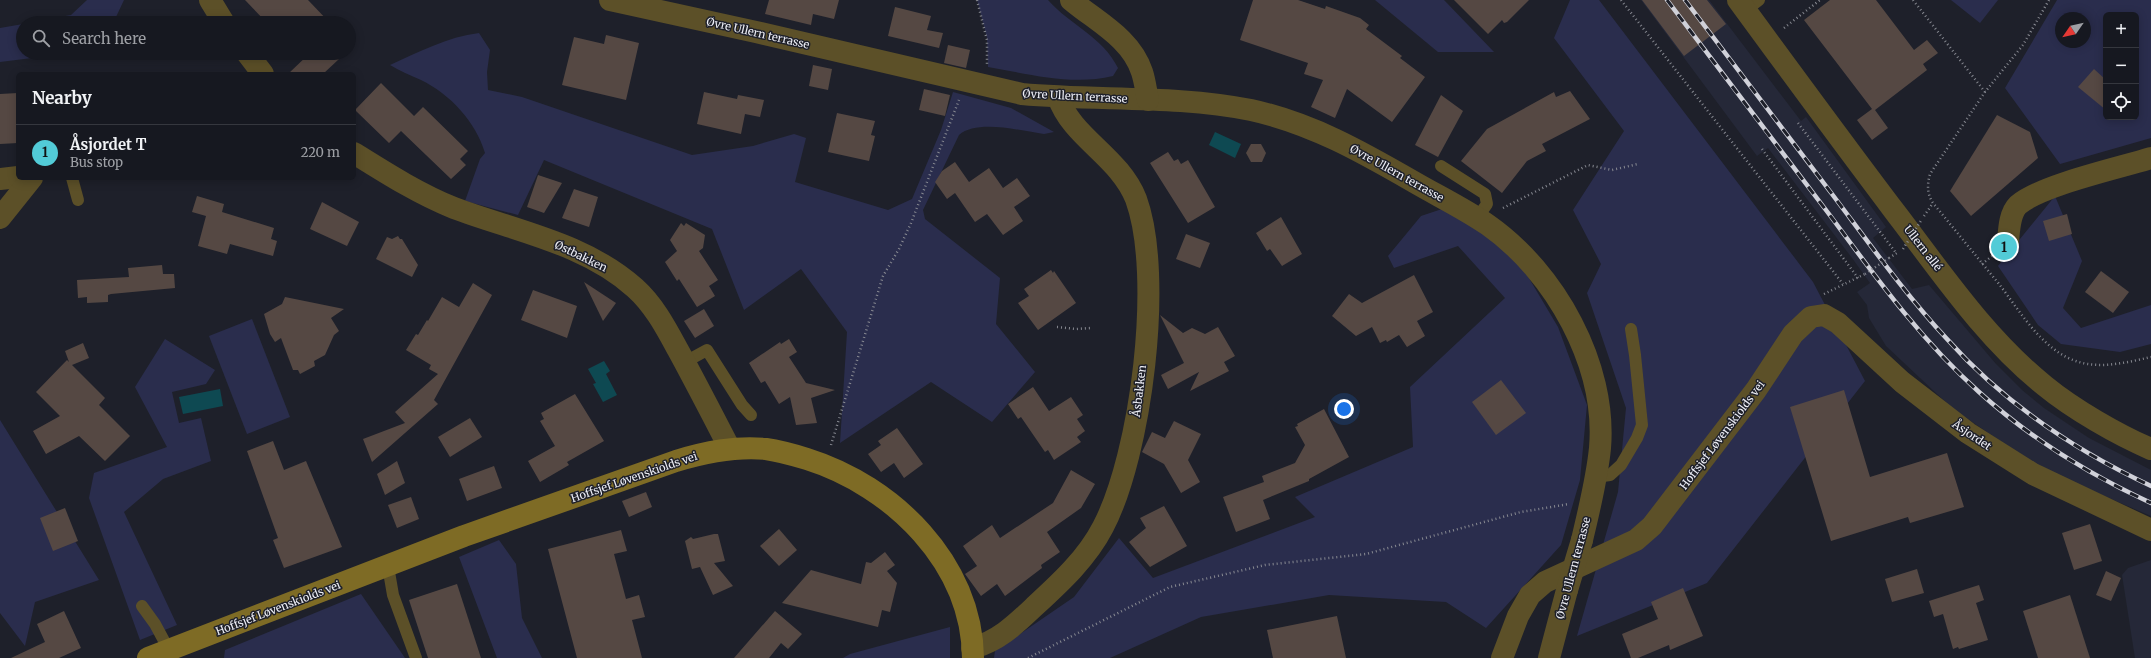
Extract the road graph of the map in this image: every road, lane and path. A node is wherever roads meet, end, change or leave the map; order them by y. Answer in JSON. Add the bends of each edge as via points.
{"nodes":[{"id":1,"x":210,"y":0,"type":"edge"},
{"id":2,"x":610,"y":0,"type":"edge"},
{"id":3,"x":976,"y":0,"type":"edge"},
{"id":4,"x":1071,"y":0,"type":"edge"},
{"id":5,"x":1621,"y":0,"type":"edge"},
{"id":6,"x":1820,"y":0,"type":"edge"},
{"id":7,"x":1914,"y":0,"type":"edge"},
{"id":8,"x":2049,"y":0,"type":"edge"},
{"id":9,"x":1748,"y":3,"type":"edge"},
{"id":10,"x":220,"y":16,"type":"edge"},
{"id":11,"x":1782,"y":30,"type":"dead end"},
{"id":12,"x":252,"y":60,"type":"edge"},
{"id":13,"x":261,"y":72,"type":"edge"},
{"id":14,"x":977,"y":84,"type":"junction"},
{"id":15,"x":1985,"y":92,"type":"junction"},
{"id":16,"x":1058,"y":97,"type":"junction"},
{"id":17,"x":1148,"y":100,"type":"junction"},
{"id":18,"x":1798,"y":123,"type":"dead end"},
{"id":19,"x":1762,"y":149,"type":"dead end"},
{"id":20,"x":356,"y":154,"type":"edge"},
{"id":21,"x":2151,"y":158,"type":"edge"},
{"id":22,"x":1638,"y":164,"type":"dead end"},
{"id":23,"x":1441,"y":166,"type":"dead end"},
{"id":24,"x":16,"y":177,"type":"edge"},
{"id":25,"x":0,"y":180,"type":"edge"},
{"id":26,"x":30,"y":180,"type":"edge"},
{"id":27,"x":73,"y":180,"type":"edge"},
{"id":28,"x":78,"y":200,"type":"dead end"},
{"id":29,"x":1933,"y":204,"type":"junction"},
{"id":30,"x":0,"y":218,"type":"edge"},
{"id":31,"x":1482,"y":222,"type":"junction"},
{"id":32,"x":2008,"y":243,"type":"dead end"},
{"id":33,"x":1896,"y":253,"type":"junction"},
{"id":34,"x":1858,"y":278,"type":"junction"},
{"id":35,"x":1843,"y":284,"type":"junction"},
{"id":36,"x":1811,"y":317,"type":"junction"},
{"id":37,"x":1057,"y":327,"type":"dead end"},
{"id":38,"x":1091,"y":328,"type":"dead end"},
{"id":39,"x":1631,"y":329,"type":"dead end"},
{"id":40,"x":2151,"y":357,"type":"edge"},
{"id":41,"x":685,"y":362,"type":"junction"},
{"id":42,"x":751,"y":415,"type":"dead end"},
{"id":43,"x":730,"y":449,"type":"junction"},
{"id":44,"x":2151,"y":449,"type":"edge"},
{"id":45,"x":825,"y":465,"type":"junction"},
{"id":46,"x":1596,"y":478,"type":"junction"},
{"id":47,"x":1591,"y":500,"type":"junction"},
{"id":48,"x":2151,"y":530,"type":"edge"},
{"id":49,"x":388,"y":566,"type":"junction"},
{"id":50,"x":142,"y":606,"type":"dead end"},
{"id":51,"x":169,"y":650,"type":"junction"},
{"id":52,"x":972,"y":653,"type":"edge"},
{"id":53,"x":148,"y":658,"type":"edge"},
{"id":54,"x":416,"y":658,"type":"edge"},
{"id":55,"x":1028,"y":658,"type":"edge"},
{"id":56,"x":1502,"y":658,"type":"edge"},
{"id":57,"x":1549,"y":658,"type":"edge"}],
"edges":[{"from":1,"to":10,"type":"street"},
{"from":2,"to":14,"type":"street","name":"Øvre Ullern terrasse"},
{"from":3,"to":14,"type":"path","via":[[987,40]]},
{"from":4,"to":17,"type":"street","via":[[1116,33],[1125,43],[1142,72]]},
{"from":5,"to":35,"type":"path"},
{"from":6,"to":11,"type":"path"},
{"from":7,"to":15,"type":"path"},
{"from":8,"to":15,"type":"path","via":[[2023,45]]},
{"from":9,"to":44,"type":"street","name":"Ullern allé","via":[[1858,163],[1999,343],[2045,386],[2093,418]]},
{"from":12,"to":13,"type":"street"},
{"from":14,"to":16,"type":"street","name":"Øvre Ullern terrasse","via":[[1022,94]]},
{"from":14,"to":45,"type":"path","via":[[899,249],[883,276]]},
{"from":15,"to":29,"type":"path","via":[[1930,174],[1927,188]]},
{"from":16,"to":17,"type":"street","name":"Øvre Ullern terrasse"},
{"from":16,"to":52,"type":"street","name":"Åsbakken","via":[[1071,121],[1104,153],[1127,181],[1141,216],[1147,255],[1147,298],[1146,339],[1139,406],[1114,501],[1093,544],[1059,584],[1021,620]]},
{"from":17,"to":31,"type":"street","name":"Øvre Ullern terrasse","via":[[1217,104],[1302,125],[1361,152]]},
{"from":18,"to":33,"type":"path"},
{"from":19,"to":34,"type":"path"},
{"from":20,"to":41,"type":"street","name":"Østbakken","via":[[420,192],[454,208],[569,248],[622,277],[650,304]]},
{"from":21,"to":32,"type":"street","via":[[2043,192],[2018,206],[2010,220]]},
{"from":22,"to":31,"type":"path","via":[[1612,170],[1596,165],[1584,166]]},
{"from":23,"to":31,"type":"lane","via":[[1487,196]]},
{"from":24,"to":25,"type":"street"},
{"from":26,"to":30,"type":"street"},
{"from":27,"to":28,"type":"lane"},
{"from":29,"to":33,"type":"path","bridge":true,"via":[[1903,248]]},
{"from":29,"to":40,"type":"path","via":[[2053,348],[2069,358],[2088,364],[2116,363]]},
{"from":31,"to":46,"type":"street","name":"Øvre Ullern terrasse","via":[[1527,259],[1540,274],[1555,294],[1578,337],[1595,387],[1599,417],[1600,446]]},
{"from":33,"to":34,"type":"path","bridge":true},
{"from":34,"to":35,"type":"path"},
{"from":35,"to":36,"type":"path","via":[[1811,302]]},
{"from":36,"to":48,"type":"street","name":"Åsjordet","via":[[1824,315],[1838,323],[1902,382],[1944,416],[1998,452],[2060,488]]},
{"from":36,"to":56,"type":"street","name":"Hoffsjef Løvenskiolds vei","via":[[1793,334],[1756,390],[1652,526],[1636,540],[1545,582],[1530,595],[1518,616]]},
{"from":37,"to":38,"type":"path"},
{"from":39,"to":46,"type":"lane","via":[[1636,355],[1642,425],[1621,465],[1610,475]]},
{"from":41,"to":42,"type":"lane","via":[[707,350],[734,394]]},
{"from":41,"to":43,"type":"street","name":"Østbakken"},
{"from":43,"to":45,"type":"street","name":"Hoffsjef Løvenskiolds vei","via":[[768,449]]},
{"from":43,"to":49,"type":"street","name":"Hoffsjef Løvenskiolds vei","via":[[676,461]]},
{"from":45,"to":52,"type":"street","name":"Hoffsjef Løvenskiolds vei","via":[[888,500],[908,517],[925,538],[957,588],[966,612]]},
{"from":46,"to":47,"type":"street","name":"Øvre Ullern terrasse"},
{"from":47,"to":55,"type":"path","via":[[1521,512],[1366,554],[1264,565],[1170,587]]},
{"from":47,"to":57,"type":"street","name":"Øvre Ullern terrasse","bridge":true},
{"from":49,"to":51,"type":"street","name":"Hoffsjef Løvenskiolds vei"},
{"from":49,"to":54,"type":"lane","via":[[393,595]]},
{"from":50,"to":51,"type":"lane"},
{"from":51,"to":53,"type":"street","name":"Hoffsjef Løvenskiolds vei"}]}
